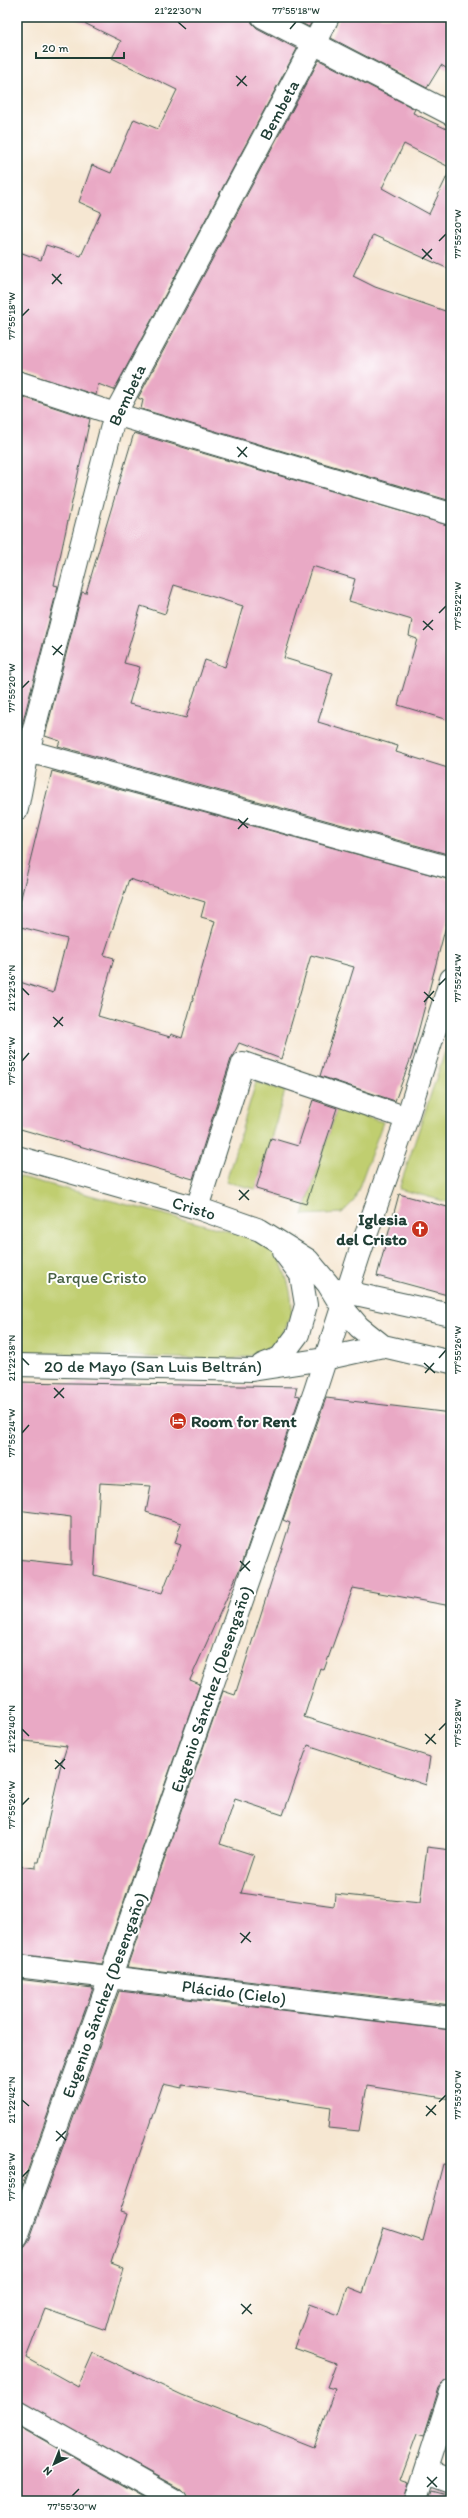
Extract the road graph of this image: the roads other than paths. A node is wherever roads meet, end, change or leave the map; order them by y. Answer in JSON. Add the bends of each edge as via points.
{"nodes":[{"id":1,"x":263,"y":17,"type":"edge"},
{"id":2,"x":328,"y":17,"type":"edge"},
{"id":3,"x":315,"y":44,"type":"junction"},
{"id":4,"x":451,"y":114,"type":"edge"},
{"id":5,"x":17,"y":382,"type":"edge"},
{"id":6,"x":115,"y":414,"type":"junction"},
{"id":7,"x":451,"y":514,"type":"edge"},
{"id":8,"x":23,"y":750,"type":"edge"},
{"id":9,"x":17,"y":809,"type":"edge"},
{"id":10,"x":451,"y":868,"type":"edge"},
{"id":11,"x":451,"y":980,"type":"edge"},
{"id":12,"x":407,"y":1118,"type":"junction"},
{"id":13,"x":17,"y":1157,"type":"edge"},
{"id":14,"x":197,"y":1208,"type":"junction"},
{"id":15,"x":260,"y":1230,"type":"junction"},
{"id":16,"x":341,"y":1296,"type":"junction"},
{"id":17,"x":451,"y":1315,"type":"edge"},
{"id":18,"x":383,"y":1346,"type":"junction"},
{"id":19,"x":324,"y":1359,"type":"junction"},
{"id":20,"x":451,"y":1362,"type":"edge"},
{"id":21,"x":17,"y":1366,"type":"edge"},
{"id":22,"x":252,"y":1370,"type":"junction"},
{"id":23,"x":17,"y":1966,"type":"edge"},
{"id":24,"x":110,"y":1978,"type":"junction"},
{"id":25,"x":451,"y":2018,"type":"edge"},
{"id":26,"x":17,"y":2237,"type":"edge"},
{"id":27,"x":451,"y":2392,"type":"edge"},
{"id":28,"x":17,"y":2411,"type":"edge"},
{"id":29,"x":426,"y":2472,"type":"junction"},
{"id":30,"x":451,"y":2481,"type":"edge"},
{"id":31,"x":176,"y":2501,"type":"edge"},
{"id":32,"x":416,"y":2501,"type":"edge"}],
"edges":[{"from":1,"to":3,"type":"street"},
{"from":2,"to":3,"type":"street","name":"Bembeta"},
{"from":3,"to":4,"type":"street"},
{"from":3,"to":6,"type":"street","name":"Bembeta"},
{"from":5,"to":6,"type":"street"},
{"from":6,"to":7,"type":"street"},
{"from":6,"to":8,"type":"street","name":"Bembeta"},
{"from":8,"to":9,"type":"street","name":"Bembeta"},
{"from":8,"to":10,"type":"street"},
{"from":11,"to":12,"type":"street","name":"Eugenio Sánchez (Desengaño)"},
{"from":12,"to":14,"type":"street","via":[[243,1063]]},
{"from":12,"to":16,"type":"street","name":"Eugenio Sánchez (Desengaño)"},
{"from":13,"to":14,"type":"street","name":"Cristo"},
{"from":14,"to":15,"type":"street","name":"Cristo"},
{"from":15,"to":16,"type":"street","name":"Cristo","via":[[308,1260]]},
{"from":15,"to":22,"type":"street","via":[[289,1256],[301,1274],[306,1305],[298,1334],[280,1358]]},
{"from":16,"to":17,"type":"street"},
{"from":16,"to":18,"type":"street","name":"20 de Mayo (San Luis Beltrán)","via":[[359,1327]]},
{"from":16,"to":19,"type":"street","name":"Eugenio Sánchez (Desengaño)"},
{"from":18,"to":19,"type":"street","name":"20 de Mayo (San Luis Beltrán)"},
{"from":18,"to":20,"type":"street","name":"20 de Mayo (San Luis Beltrán)"},
{"from":19,"to":22,"type":"street","name":"20 de Mayo (San Luis Beltrán)"},
{"from":19,"to":24,"type":"street","name":"Eugenio Sánchez (Desengaño)"},
{"from":21,"to":22,"type":"street","name":"20 de Mayo (San Luis Beltrán)"},
{"from":23,"to":24,"type":"street","name":"Plácido (Cielo)"},
{"from":24,"to":25,"type":"street","name":"Plácido (Cielo)"},
{"from":24,"to":26,"type":"street","name":"Eugenio Sánchez (Desengaño)"},
{"from":27,"to":29,"type":"street"},
{"from":28,"to":31,"type":"street"},
{"from":29,"to":30,"type":"street"},
{"from":29,"to":32,"type":"street"}]}
